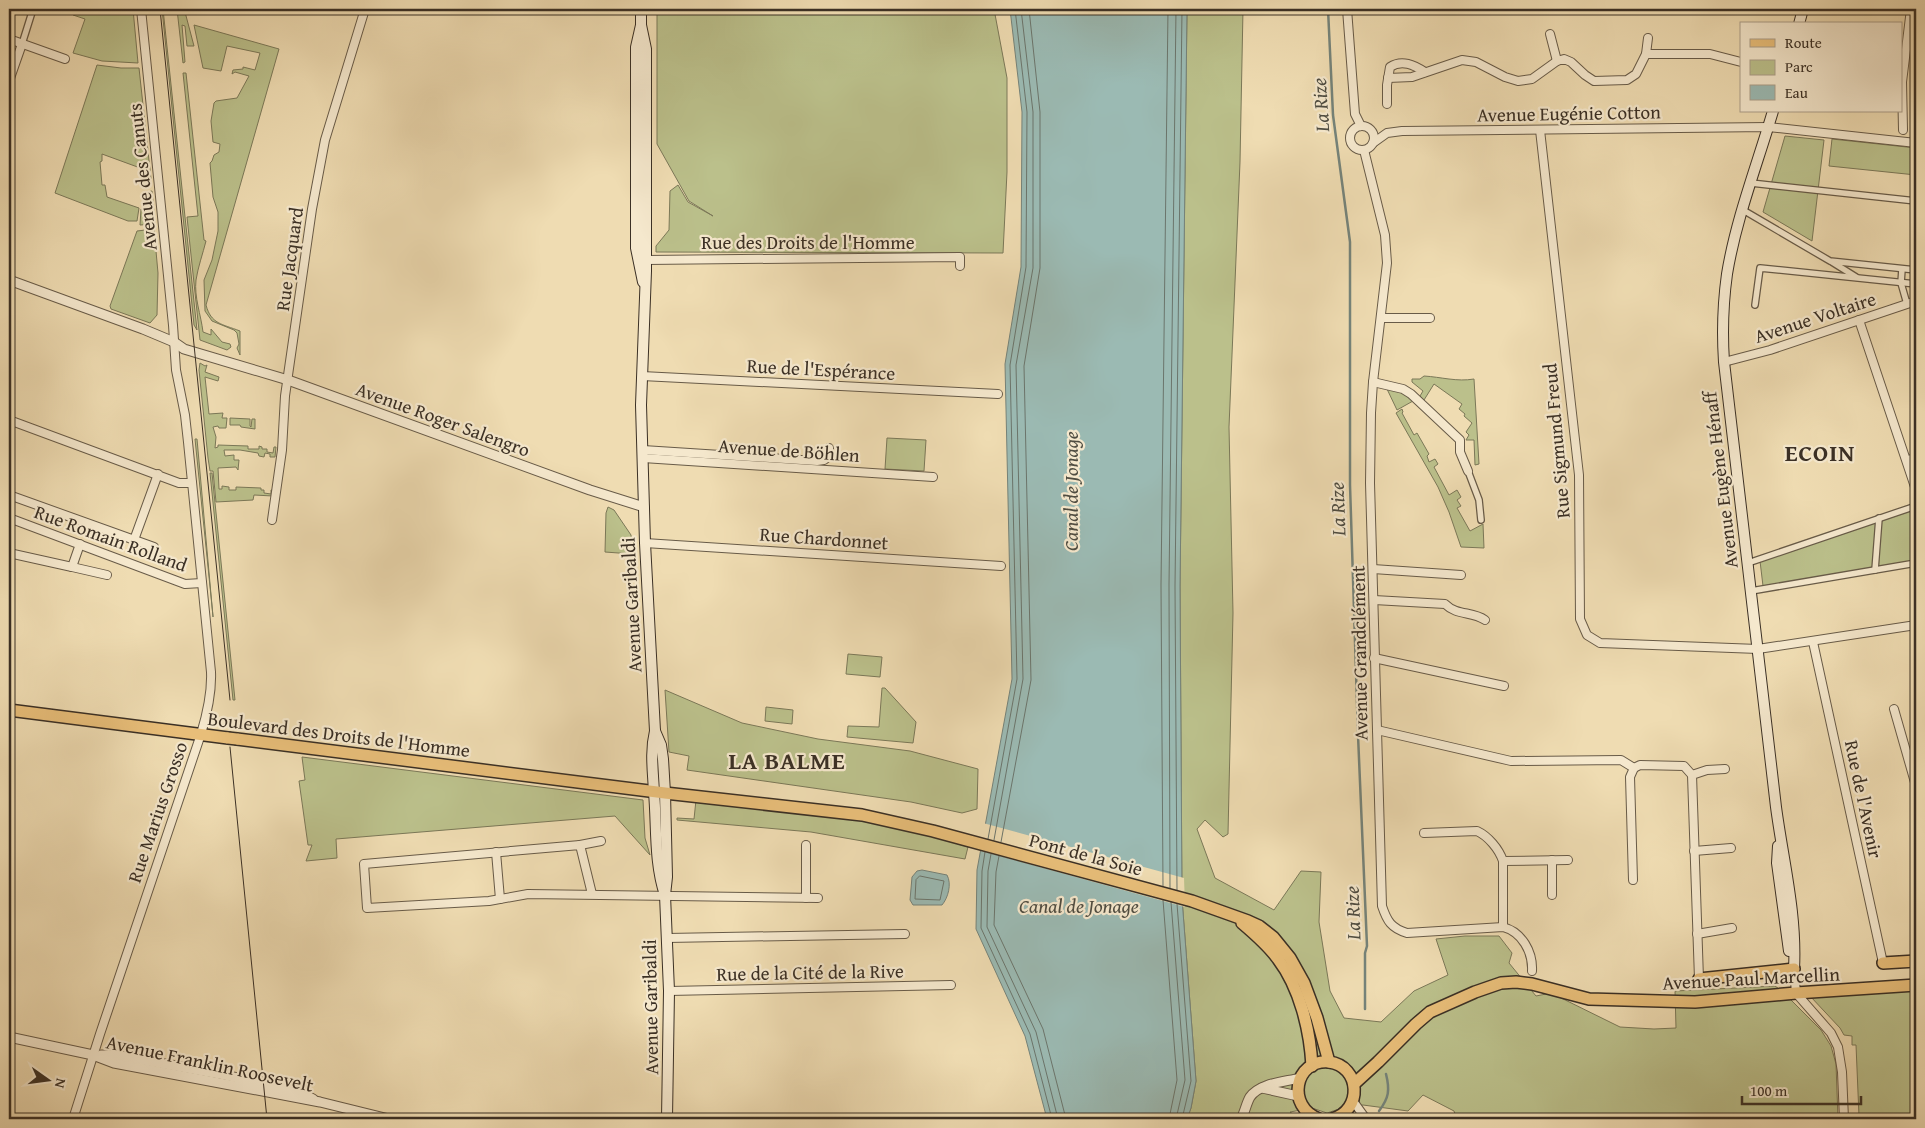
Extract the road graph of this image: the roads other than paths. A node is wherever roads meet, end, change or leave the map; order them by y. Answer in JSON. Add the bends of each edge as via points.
{"nodes":[{"id":1,"x":33,"y":9,"type":"edge"},
{"id":2,"x":141,"y":9,"type":"edge"},
{"id":3,"x":365,"y":9,"type":"edge"},
{"id":4,"x":641,"y":9,"type":"edge"},
{"id":5,"x":1347,"y":9,"type":"edge"},
{"id":6,"x":1803,"y":9,"type":"edge"},
{"id":7,"x":1911,"y":9,"type":"edge"},
{"id":8,"x":1800,"y":22,"type":"edge"},
{"id":9,"x":641,"y":25,"type":"junction"},
{"id":10,"x":1550,"y":34,"type":"dead end"},
{"id":11,"x":1648,"y":38,"type":"dead end"},
{"id":12,"x":9,"y":40,"type":"edge"},
{"id":13,"x":22,"y":44,"type":"junction"},
{"id":14,"x":1646,"y":54,"type":"junction"},
{"id":15,"x":65,"y":58,"type":"dead end"},
{"id":16,"x":1557,"y":61,"type":"junction"},
{"id":17,"x":1740,"y":62,"type":"edge"},
{"id":18,"x":1425,"y":72,"type":"junction"},
{"id":19,"x":1388,"y":78,"type":"junction"},
{"id":20,"x":9,"y":82,"type":"edge"},
{"id":21,"x":1387,"y":104,"type":"dead end"},
{"id":22,"x":1773,"y":112,"type":"edge"},
{"id":23,"x":1361,"y":126,"type":"junction"},
{"id":24,"x":1768,"y":127,"type":"junction"},
{"id":25,"x":1540,"y":130,"type":"junction"},
{"id":26,"x":1903,"y":130,"type":"dead end"},
{"id":27,"x":1373,"y":143,"type":"junction"},
{"id":28,"x":1916,"y":143,"type":"edge"},
{"id":29,"x":1364,"y":150,"type":"junction"},
{"id":30,"x":1751,"y":184,"type":"junction"},
{"id":31,"x":1916,"y":201,"type":"edge"},
{"id":32,"x":1743,"y":210,"type":"junction"},
{"id":33,"x":636,"y":226,"type":"junction"},
{"id":34,"x":646,"y":254,"type":"junction"},
{"id":35,"x":1830,"y":261,"type":"junction"},
{"id":36,"x":960,"y":266,"type":"dead end"},
{"id":37,"x":1902,"y":269,"type":"junction"},
{"id":38,"x":1916,"y":270,"type":"edge"},
{"id":39,"x":1858,"y":278,"type":"junction"},
{"id":40,"x":9,"y":280,"type":"edge"},
{"id":41,"x":1900,"y":283,"type":"junction"},
{"id":42,"x":1916,"y":284,"type":"edge"},
{"id":43,"x":645,"y":288,"type":"junction"},
{"id":44,"x":1916,"y":301,"type":"edge"},
{"id":45,"x":1907,"y":304,"type":"junction"},
{"id":46,"x":1756,"y":306,"type":"dead end"},
{"id":47,"x":1381,"y":318,"type":"junction"},
{"id":48,"x":1430,"y":318,"type":"dead end"},
{"id":49,"x":1859,"y":320,"type":"junction"},
{"id":50,"x":174,"y":342,"type":"junction"},
{"id":51,"x":1724,"y":362,"type":"junction"},
{"id":52,"x":642,"y":376,"type":"junction"},
{"id":53,"x":288,"y":380,"type":"junction"},
{"id":54,"x":1373,"y":382,"type":"junction"},
{"id":55,"x":998,"y":394,"type":"dead end"},
{"id":56,"x":9,"y":420,"type":"edge"},
{"id":57,"x":829,"y":448,"type":"dead end"},
{"id":58,"x":643,"y":454,"type":"junction"},
{"id":59,"x":1916,"y":457,"type":"edge"},
{"id":60,"x":1907,"y":461,"type":"junction"},
{"id":61,"x":1468,"y":471,"type":"joint"},
{"id":62,"x":158,"y":474,"type":"junction"},
{"id":63,"x":933,"y":477,"type":"dead end"},
{"id":64,"x":192,"y":483,"type":"junction"},
{"id":65,"x":1916,"y":490,"type":"edge"},
{"id":66,"x":9,"y":494,"type":"edge"},
{"id":67,"x":1916,"y":506,"type":"edge"},
{"id":68,"x":644,"y":507,"type":"junction"},
{"id":69,"x":9,"y":518,"type":"edge"},
{"id":70,"x":1880,"y":518,"type":"junction"},
{"id":71,"x":272,"y":520,"type":"dead end"},
{"id":72,"x":1481,"y":520,"type":"dead end"},
{"id":73,"x":134,"y":540,"type":"junction"},
{"id":74,"x":645,"y":543,"type":"junction"},
{"id":75,"x":80,"y":544,"type":"junction"},
{"id":76,"x":154,"y":547,"type":"dead end"},
{"id":77,"x":9,"y":553,"type":"edge"},
{"id":78,"x":1748,"y":563,"type":"junction"},
{"id":79,"x":1916,"y":563,"type":"edge"},
{"id":80,"x":1001,"y":566,"type":"dead end"},
{"id":81,"x":72,"y":567,"type":"junction"},
{"id":82,"x":1373,"y":569,"type":"junction"},
{"id":83,"x":1875,"y":570,"type":"junction"},
{"id":84,"x":1461,"y":574,"type":"dead end"},
{"id":85,"x":107,"y":575,"type":"dead end"},
{"id":86,"x":202,"y":583,"type":"junction"},
{"id":87,"x":1751,"y":591,"type":"junction"},
{"id":88,"x":1374,"y":600,"type":"junction"},
{"id":89,"x":1485,"y":620,"type":"dead end"},
{"id":90,"x":1916,"y":625,"type":"edge"},
{"id":91,"x":1813,"y":642,"type":"junction"},
{"id":92,"x":1758,"y":650,"type":"junction"},
{"id":93,"x":1374,"y":658,"type":"junction"},
{"id":94,"x":1504,"y":686,"type":"dead end"},
{"id":95,"x":1894,"y":709,"type":"dead end"},
{"id":96,"x":9,"y":710,"type":"edge"},
{"id":97,"x":1376,"y":730,"type":"junction"},
{"id":98,"x":201,"y":734,"type":"junction"},
{"id":99,"x":1634,"y":768,"type":"junction"},
{"id":100,"x":1725,"y":769,"type":"dead end"},
{"id":101,"x":1692,"y":774,"type":"junction"},
{"id":102,"x":1916,"y":786,"type":"edge"},
{"id":103,"x":660,"y":792,"type":"junction"},
{"id":104,"x":1424,"y":833,"type":"dead end"},
{"id":105,"x":956,"y":837,"type":"joint"},
{"id":106,"x":601,"y":841,"type":"dead end"},
{"id":107,"x":580,"y":845,"type":"junction"},
{"id":108,"x":806,"y":845,"type":"dead end"},
{"id":109,"x":1731,"y":848,"type":"dead end"},
{"id":110,"x":496,"y":852,"type":"junction"},
{"id":111,"x":1694,"y":852,"type":"junction"},
{"id":112,"x":1552,"y":860,"type":"junction"},
{"id":113,"x":1568,"y":860,"type":"dead end"},
{"id":114,"x":1503,"y":861,"type":"junction"},
{"id":115,"x":1633,"y":880,"type":"dead end"},
{"id":116,"x":592,"y":894,"type":"junction"},
{"id":117,"x":665,"y":895,"type":"junction"},
{"id":118,"x":1552,"y":895,"type":"dead end"},
{"id":119,"x":806,"y":898,"type":"junction"},
{"id":120,"x":818,"y":898,"type":"dead end"},
{"id":121,"x":500,"y":899,"type":"junction"},
{"id":122,"x":1238,"y":918,"type":"junction"},
{"id":123,"x":1503,"y":926,"type":"junction"},
{"id":124,"x":1732,"y":928,"type":"dead end"},
{"id":125,"x":905,"y":934,"type":"dead end"},
{"id":126,"x":1697,"y":934,"type":"junction"},
{"id":127,"x":667,"y":938,"type":"junction"},
{"id":128,"x":1916,"y":962,"type":"edge"},
{"id":129,"x":1882,"y":963,"type":"joint"},
{"id":130,"x":1794,"y":969,"type":"junction"},
{"id":131,"x":1532,"y":971,"type":"dead end"},
{"id":132,"x":1699,"y":979,"type":"joint"},
{"id":133,"x":951,"y":985,"type":"dead end"},
{"id":134,"x":1916,"y":985,"type":"edge"},
{"id":135,"x":669,"y":991,"type":"junction"},
{"id":136,"x":1796,"y":993,"type":"junction"},
{"id":137,"x":9,"y":1037,"type":"edge"},
{"id":138,"x":93,"y":1055,"type":"junction"},
{"id":139,"x":1329,"y":1062,"type":"junction"},
{"id":140,"x":1312,"y":1066,"type":"junction"},
{"id":141,"x":1300,"y":1078,"type":"junction"},
{"id":142,"x":1354,"y":1084,"type":"junction"},
{"id":143,"x":1262,"y":1088,"type":"junction"},
{"id":144,"x":1298,"y":1096,"type":"junction"},
{"id":145,"x":1353,"y":1101,"type":"junction"},
{"id":146,"x":1340,"y":1118,"type":"edge"},
{"id":147,"x":73,"y":1119,"type":"edge"},
{"id":148,"x":389,"y":1119,"type":"edge"},
{"id":149,"x":667,"y":1119,"type":"edge"},
{"id":150,"x":1241,"y":1119,"type":"edge"},
{"id":151,"x":1319,"y":1119,"type":"edge"},
{"id":152,"x":1366,"y":1119,"type":"edge"},
{"id":153,"x":1844,"y":1119,"type":"edge"}],
"edges":[{"from":1,"to":13,"type":"street"},
{"from":2,"to":50,"type":"street","name":"Avenue des Canuts"},
{"from":3,"to":53,"type":"street","name":"Rue Jacquard","via":[[325,140]]},
{"from":4,"to":9,"type":"main road"},
{"from":5,"to":23,"type":"street","via":[[1355,114]]},
{"from":6,"to":8,"type":"main road"},
{"from":7,"to":26,"type":"street","via":[[1902,82]]},
{"from":9,"to":33,"type":"main road","via":[[636,47]]},
{"from":9,"to":34,"type":"main road","via":[[646,49]]},
{"from":10,"to":16,"type":"street"},
{"from":11,"to":14,"type":"street"},
{"from":12,"to":13,"type":"street"},
{"from":13,"to":15,"type":"street"},
{"from":13,"to":20,"type":"street"},
{"from":14,"to":16,"type":"street","via":[[1636,74],[1628,80],[1594,81],[1571,62]]},
{"from":14,"to":17,"type":"street","via":[[1710,54]]},
{"from":16,"to":18,"type":"street","via":[[1532,79],[1518,82],[1476,62],[1462,60]]},
{"from":18,"to":19,"type":"street","via":[[1412,77]]},
{"from":18,"to":19,"type":"street","via":[[1412,63],[1394,64]]},
{"from":19,"to":21,"type":"street"},
{"from":22,"to":24,"type":"main road","name":"Avenue Eugène Hénaff"},
{"from":23,"to":27,"type":"street","via":[[1372,132]]},
{"from":23,"to":29,"type":"street","via":[[1353,130],[1350,138],[1356,148]]},
{"from":24,"to":25,"type":"street","name":"Avenue Eugénie Cotton"},
{"from":24,"to":28,"type":"street","name":"Avenue Eugénie Cotton"},
{"from":24,"to":30,"type":"main road","name":"Avenue Eugène Hénaff"},
{"from":25,"to":27,"type":"street","name":"Avenue Eugénie Cotton","via":[[1402,131],[1388,133]]},
{"from":25,"to":92,"type":"street","name":"Rue Sigmund Freud","via":[[1579,475],[1580,619],[1587,635],[1600,643]]},
{"from":27,"to":29,"type":"street"},
{"from":29,"to":47,"type":"street","name":"Avenue Grandclément","via":[[1386,244]]},
{"from":30,"to":31,"type":"street"},
{"from":30,"to":32,"type":"main road","name":"Avenue Eugène Hénaff"},
{"from":32,"to":35,"type":"street"},
{"from":32,"to":51,"type":"main road","name":"Avenue Eugène Hénaff","via":[[1727,274],[1722,334]]},
{"from":33,"to":34,"type":"main road","via":[[641,249]]},
{"from":33,"to":43,"type":"main road","via":[[636,248]]},
{"from":34,"to":36,"type":"street","name":"Rue des Droits de l'Homme","via":[[960,257]]},
{"from":34,"to":43,"type":"main road"},
{"from":35,"to":37,"type":"street"},
{"from":35,"to":39,"type":"street"},
{"from":37,"to":38,"type":"street"},
{"from":37,"to":41,"type":"street"},
{"from":39,"to":41,"type":"street"},
{"from":39,"to":46,"type":"street","via":[[1760,268]]},
{"from":40,"to":50,"type":"street","name":"Avenue Roger Salengro"},
{"from":41,"to":42,"type":"street"},
{"from":41,"to":45,"type":"street"},
{"from":43,"to":52,"type":"main road"},
{"from":44,"to":45,"type":"street","name":"Avenue Voltaire"},
{"from":45,"to":49,"type":"street","name":"Avenue Voltaire"},
{"from":47,"to":48,"type":"street"},
{"from":47,"to":54,"type":"street","name":"Avenue Grandclément"},
{"from":49,"to":51,"type":"street","name":"Avenue Voltaire"},
{"from":49,"to":60,"type":"street"},
{"from":50,"to":53,"type":"street","name":"Avenue Roger Salengro"},
{"from":50,"to":64,"type":"street","name":"Rue Marius Grosso"},
{"from":51,"to":78,"type":"main road","name":"Avenue Eugène Hénaff"},
{"from":52,"to":55,"type":"street","name":"Rue de l'Espérance"},
{"from":52,"to":58,"type":"main road"},
{"from":53,"to":68,"type":"street","name":"Avenue Roger Salengro"},
{"from":53,"to":71,"type":"street","name":"Rue Jacquard"},
{"from":54,"to":61,"type":"street","via":[[1411,394],[1460,440],[1460,452]]},
{"from":54,"to":82,"type":"street","name":"Avenue Grandclément","via":[[1370,474]]},
{"from":56,"to":62,"type":"street"},
{"from":57,"to":58,"type":"street","via":[[828,457],[817,461]]},
{"from":58,"to":63,"type":"street","name":"Avenue de Böhlen"},
{"from":58,"to":68,"type":"main road"},
{"from":59,"to":60,"type":"street"},
{"from":60,"to":65,"type":"street"},
{"from":61,"to":72,"type":"street","via":[[1479,500]]},
{"from":62,"to":64,"type":"street","via":[[179,483]]},
{"from":62,"to":73,"type":"street"},
{"from":64,"to":86,"type":"street","name":"Rue Marius Grosso"},
{"from":66,"to":73,"type":"street","name":"Rue Romain Rolland"},
{"from":67,"to":70,"type":"street"},
{"from":68,"to":74,"type":"main road","name":"Avenue Garibaldi"},
{"from":69,"to":75,"type":"street","name":"Rue Romain Rolland"},
{"from":70,"to":78,"type":"street"},
{"from":70,"to":83,"type":"street"},
{"from":73,"to":76,"type":"street","name":"Rue Romain Rolland"},
{"from":74,"to":80,"type":"street","name":"Rue Chardonnet"},
{"from":74,"to":103,"type":"main road","name":"Avenue Garibaldi","via":[[655,731],[651,747]]},
{"from":75,"to":81,"type":"street"},
{"from":75,"to":86,"type":"street","name":"Rue Romain Rolland","via":[[185,584]]},
{"from":77,"to":81,"type":"street"},
{"from":78,"to":87,"type":"main road","name":"Avenue Eugène Hénaff"},
{"from":79,"to":83,"type":"street"},
{"from":81,"to":85,"type":"street"},
{"from":82,"to":84,"type":"street"},
{"from":82,"to":88,"type":"street","name":"Avenue Grandclément"},
{"from":83,"to":87,"type":"street"},
{"from":86,"to":98,"type":"street","name":"Rue Marius Grosso","via":[[211,681],[210,701]]},
{"from":87,"to":92,"type":"main road","name":"Avenue Eugène Hénaff"},
{"from":88,"to":89,"type":"street","via":[[1445,604],[1458,613]]},
{"from":88,"to":93,"type":"street","name":"Avenue Grandclément"},
{"from":90,"to":91,"type":"street","name":"Rue Sigmund Freud"},
{"from":91,"to":92,"type":"street","name":"Rue Sigmund Freud"},
{"from":91,"to":129,"type":"street","name":"Rue de l'Avenir"},
{"from":92,"to":130,"type":"main road","name":"Avenue Eugène Hénaff","via":[[1795,945]]},
{"from":93,"to":94,"type":"street"},
{"from":93,"to":97,"type":"street","name":"Avenue Grandclément"},
{"from":95,"to":102,"type":"street"},
{"from":96,"to":98,"type":"main road","name":"Boulevard des Droits de l'Homme"},
{"from":97,"to":99,"type":"street","via":[[1510,761],[1621,760]]},
{"from":97,"to":123,"type":"street","name":"Avenue Grandclément","via":[[1382,906],[1387,921],[1396,930],[1406,933]]},
{"from":98,"to":103,"type":"main road","name":"Boulevard des Droits de l'Homme"},
{"from":98,"to":138,"type":"street","name":"Rue Marius Grosso"},
{"from":99,"to":101,"type":"street","via":[[1640,765],[1684,766]]},
{"from":99,"to":115,"type":"street","via":[[1630,777]]},
{"from":100,"to":101,"type":"street"},
{"from":101,"to":111,"type":"street"},
{"from":103,"to":105,"type":"main road","name":"Boulevard des Droits de l'Homme","via":[[862,815]]},
{"from":103,"to":117,"type":"main road","name":"Avenue Garibaldi","via":[[658,864]]},
{"from":104,"to":114,"type":"street","via":[[1477,831],[1500,852]]},
{"from":105,"to":122,"type":"main road","name":"Pont de la Soie","via":[[1207,906]]},
{"from":106,"to":107,"type":"street"},
{"from":107,"to":110,"type":"street"},
{"from":107,"to":116,"type":"street"},
{"from":108,"to":119,"type":"street"},
{"from":109,"to":111,"type":"street"},
{"from":110,"to":121,"type":"street"},
{"from":110,"to":121,"type":"street","via":[[364,864],[367,908]]},
{"from":111,"to":126,"type":"street"},
{"from":112,"to":113,"type":"street"},
{"from":112,"to":114,"type":"street"},
{"from":112,"to":118,"type":"street"},
{"from":114,"to":123,"type":"street"},
{"from":116,"to":117,"type":"street"},
{"from":116,"to":121,"type":"street","via":[[528,894]]},
{"from":117,"to":119,"type":"street"},
{"from":117,"to":127,"type":"main road","name":"Avenue Garibaldi"},
{"from":119,"to":120,"type":"street"},
{"from":122,"to":139,"type":"main road","name":"Pont de la Soie","via":[[1258,926],[1273,937],[1290,958],[1317,1018]]},
{"from":122,"to":140,"type":"main road","via":[[1278,959],[1292,982],[1302,1012]]},
{"from":123,"to":131,"type":"street","via":[[1519,935],[1529,953]]},
{"from":124,"to":126,"type":"street"},
{"from":125,"to":127,"type":"street"},
{"from":126,"to":132,"type":"street"},
{"from":127,"to":135,"type":"main road","name":"Avenue Garibaldi"},
{"from":128,"to":129,"type":"main road"},
{"from":130,"to":132,"type":"main road","name":"Avenue Paul Marcellin"},
{"from":130,"to":136,"type":"street"},
{"from":133,"to":135,"type":"street","name":"Rue de la Cité de la Rive"},
{"from":134,"to":136,"type":"main road","name":"Avenue Paul Marcellin"},
{"from":135,"to":149,"type":"main road","name":"Avenue Garibaldi"},
{"from":136,"to":142,"type":"main road","name":"Avenue Paul Marcellin","via":[[1695,1002],[1589,999],[1532,984],[1501,983],[1430,1012]]},
{"from":136,"to":153,"type":"street","via":[[1831,1033],[1838,1047]]},
{"from":137,"to":138,"type":"street","name":"Avenue Franklin Roosevelt"},
{"from":138,"to":147,"type":"street","name":"Rue Marius Grosso"},
{"from":138,"to":148,"type":"street","name":"Avenue Franklin Roosevelt","via":[[114,1063],[244,1083]]},
{"from":139,"to":140,"type":"main road"},
{"from":139,"to":142,"type":"main road","via":[[1346,1070]]},
{"from":140,"to":141,"type":"main road"},
{"from":141,"to":143,"type":"street"},
{"from":141,"to":144,"type":"main road"},
{"from":142,"to":145,"type":"main road"},
{"from":143,"to":144,"type":"street"},
{"from":143,"to":150,"type":"street","via":[[1250,1098]]},
{"from":144,"to":151,"type":"main road","via":[[1305,1111]]},
{"from":145,"to":146,"type":"main road"},
{"from":145,"to":152,"type":"street"}]}
